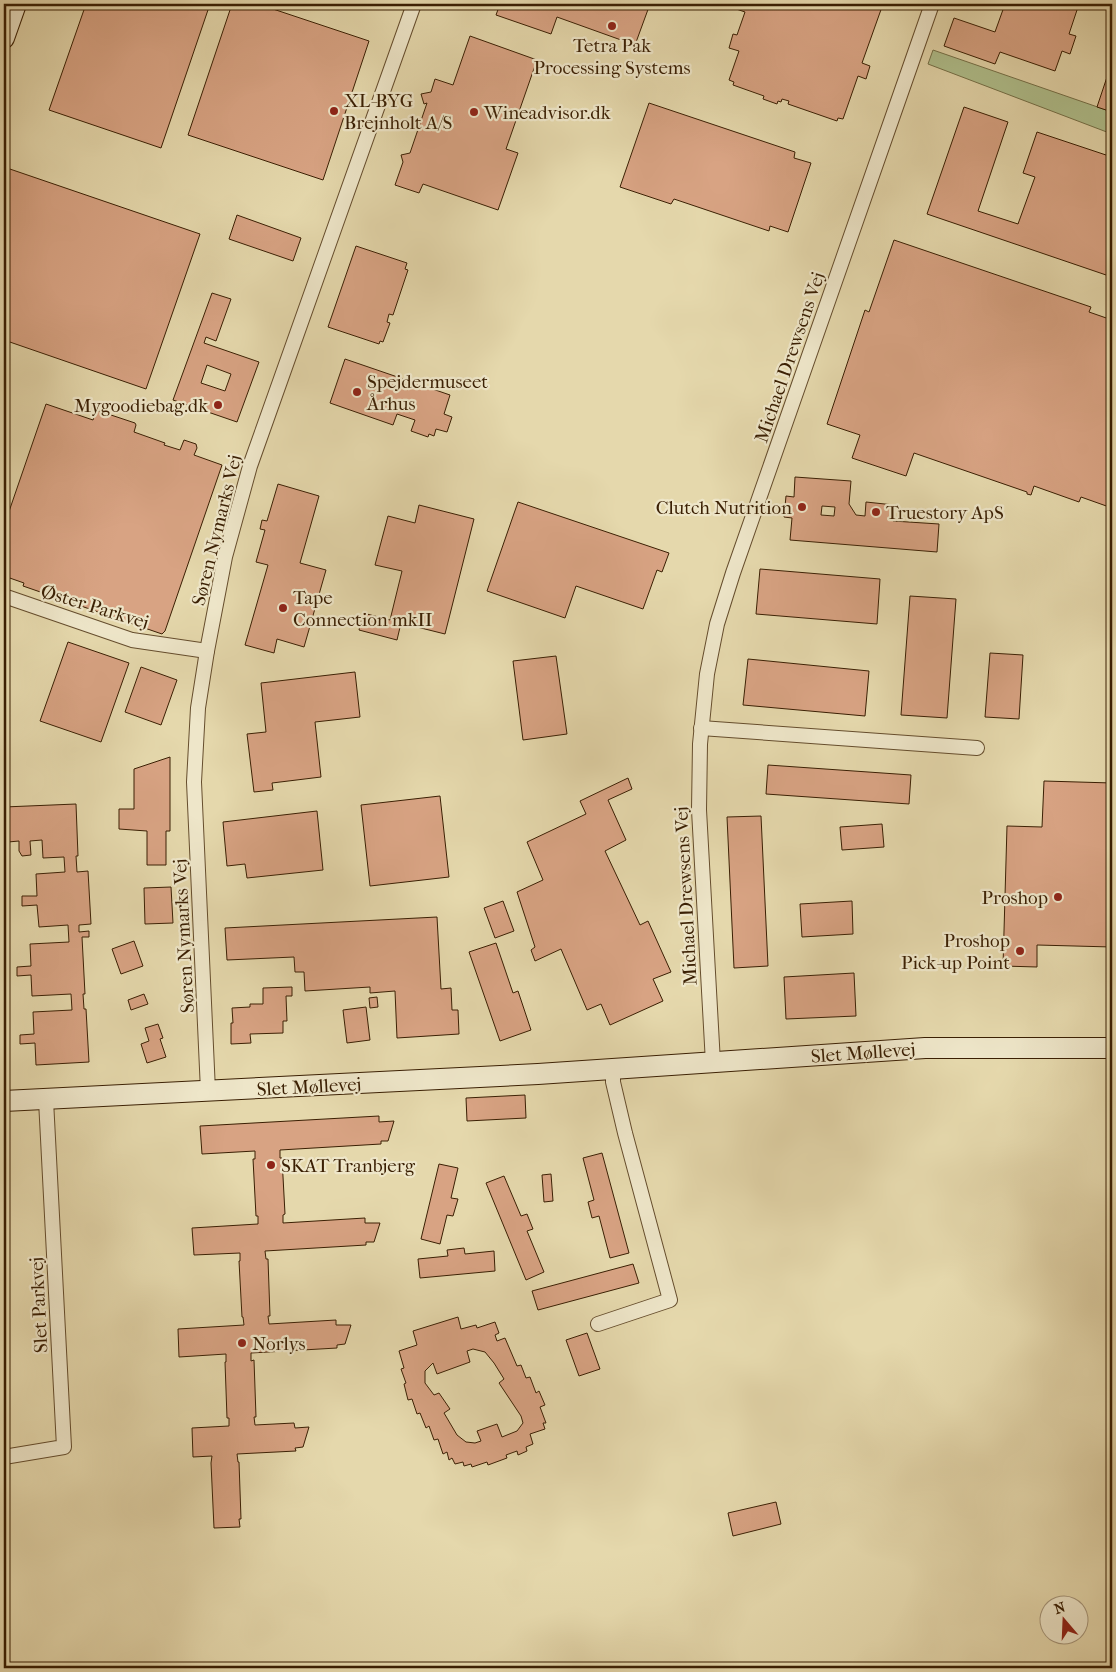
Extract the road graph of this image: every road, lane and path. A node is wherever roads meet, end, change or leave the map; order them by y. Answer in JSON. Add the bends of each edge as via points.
{"nodes":[{"id":1,"x":16,"y":4,"type":"edge"},
{"id":2,"x":414,"y":4,"type":"edge"},
{"id":3,"x":932,"y":4,"type":"edge"},
{"id":4,"x":4,"y":38,"type":"edge"},
{"id":5,"x":4,"y":596,"type":"edge"},
{"id":6,"x":207,"y":651,"type":"junction"},
{"id":7,"x":701,"y":728,"type":"junction"},
{"id":8,"x":977,"y":748,"type":"dead end"},
{"id":9,"x":1112,"y":1048,"type":"edge"},
{"id":10,"x":713,"y":1063,"type":"junction"},
{"id":11,"x":613,"y":1069,"type":"junction"},
{"id":12,"x":208,"y":1091,"type":"junction"},
{"id":13,"x":46,"y":1100,"type":"junction"},
{"id":14,"x":4,"y":1101,"type":"edge"},
{"id":15,"x":598,"y":1324,"type":"dead end"},
{"id":16,"x":4,"y":1457,"type":"edge"}],
"edges":[{"from":1,"to":4,"type":"street"},
{"from":2,"to":6,"type":"street","name":"Søren Nymarks Vej","via":[[250,466],[225,557]]},
{"from":3,"to":7,"type":"street","name":"Michael Drewsens Vej","via":[[733,573],[717,624]]},
{"from":5,"to":6,"type":"street","name":"Øster Parkvej","via":[[132,640]]},
{"from":6,"to":12,"type":"street","name":"Søren Nymarks Vej","via":[[198,708],[194,782]]},
{"from":7,"to":8,"type":"street"},
{"from":7,"to":10,"type":"street","name":"Michael Drewsens Vej","via":[[699,810]]},
{"from":9,"to":10,"type":"street","name":"Slet Møllevej","via":[[925,1048]]},
{"from":10,"to":11,"type":"street","name":"Slet Møllevej"},
{"from":11,"to":12,"type":"street","name":"Slet Møllevej"},
{"from":11,"to":15,"type":"street","via":[[625,1133],[670,1300]]},
{"from":12,"to":13,"type":"street","name":"Slet Møllevej"},
{"from":13,"to":14,"type":"street","name":"Slet Møllevej"},
{"from":13,"to":16,"type":"street","name":"Slet Parkvej","via":[[64,1447]]}]}
